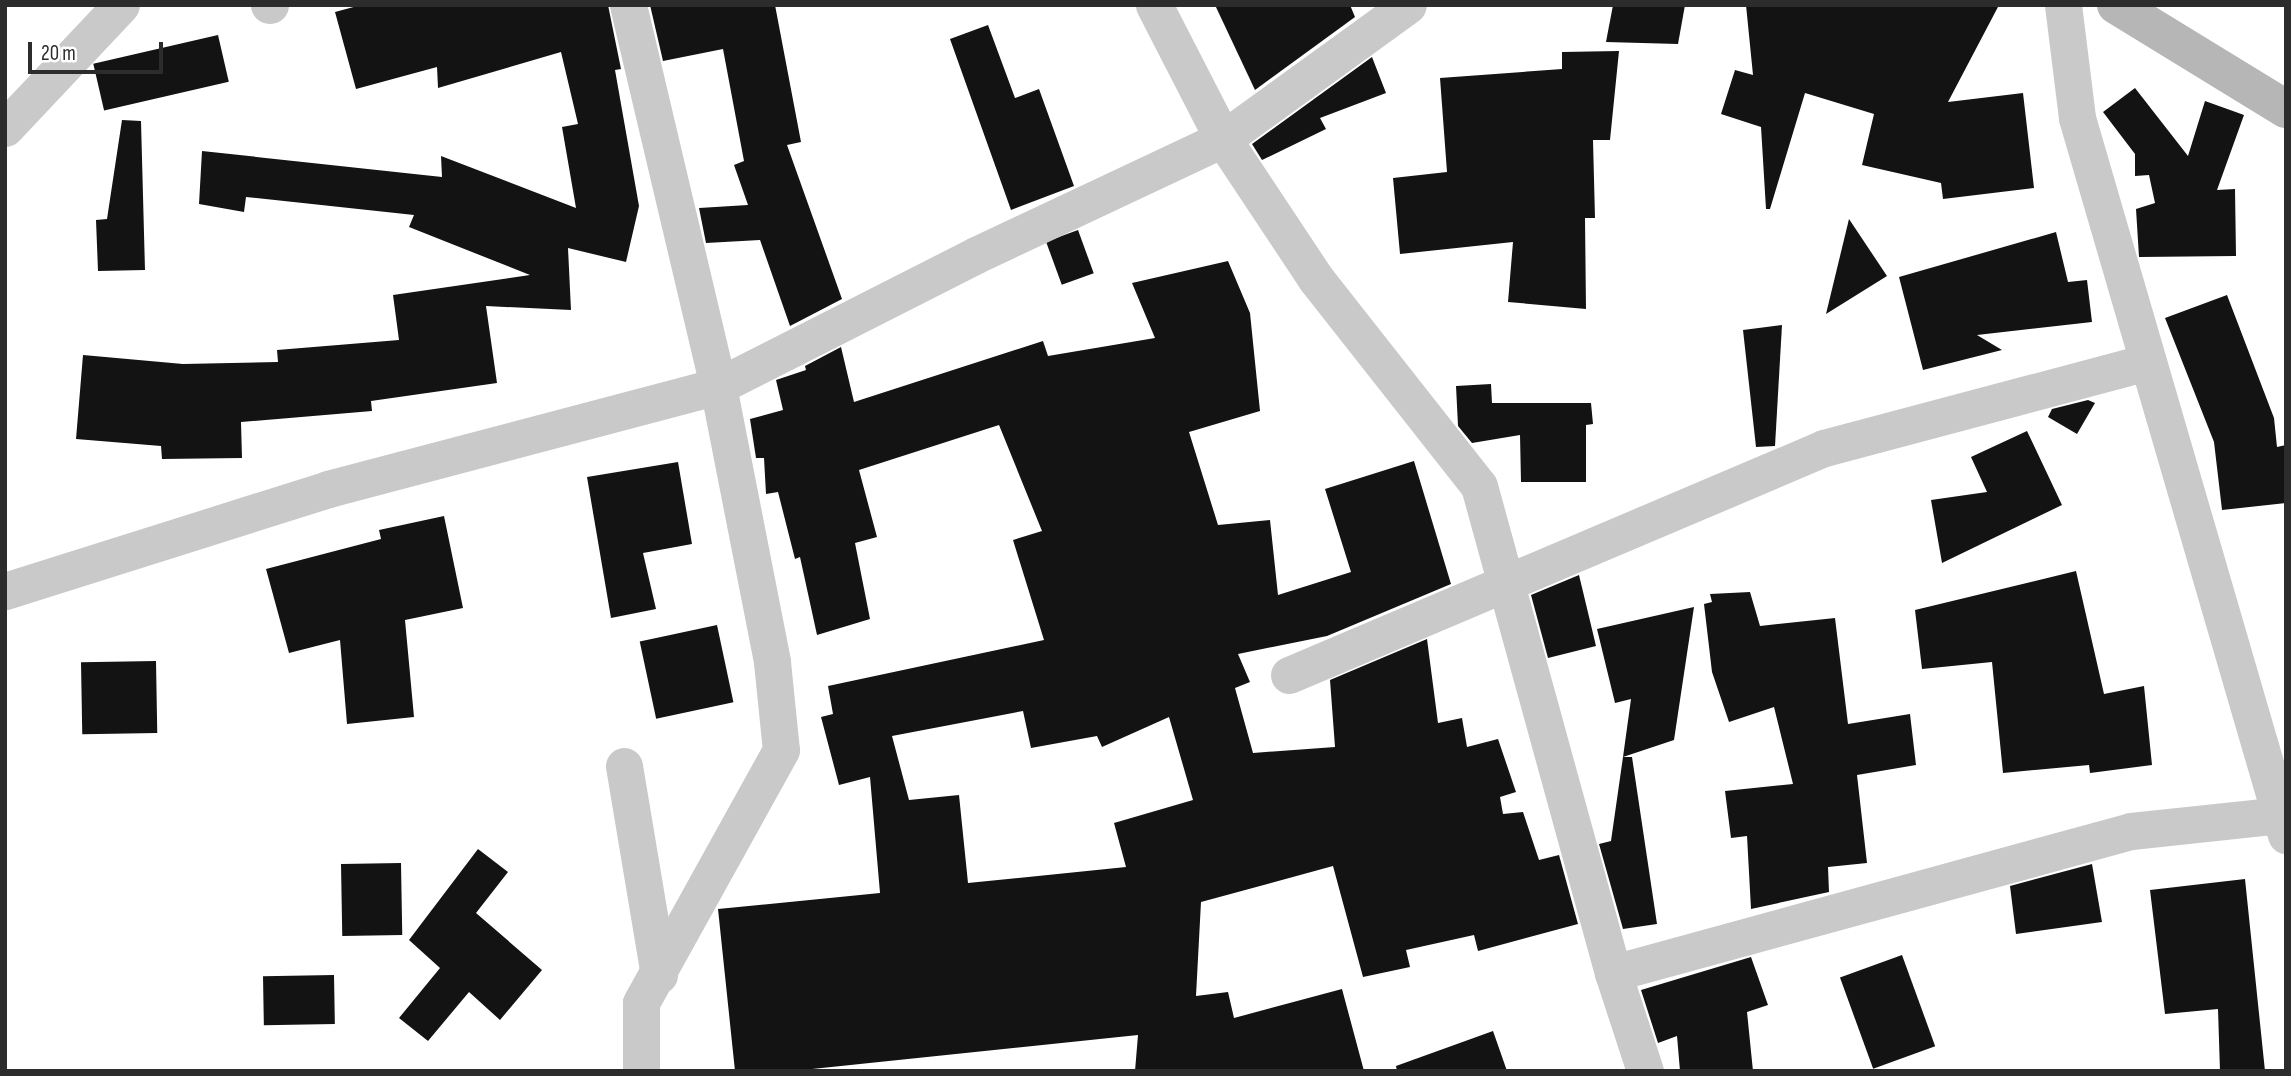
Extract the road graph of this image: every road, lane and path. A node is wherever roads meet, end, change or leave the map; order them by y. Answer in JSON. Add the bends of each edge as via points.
{"nodes":[{"id":1,"x":121,"y":5,"type":"edge"},
{"id":2,"x":628,"y":5,"type":"edge"},
{"id":3,"x":1154,"y":5,"type":"edge"},
{"id":4,"x":1408,"y":5,"type":"edge"},
{"id":5,"x":2063,"y":5,"type":"edge"},
{"id":6,"x":2116,"y":5,"type":"edge"},
{"id":7,"x":2286,"y":109,"type":"edge"},
{"id":8,"x":5,"y":128,"type":"edge"},
{"id":9,"x":1223,"y":139,"type":"junction"},
{"id":10,"x":2148,"y":362,"type":"junction"},
{"id":11,"x":718,"y":386,"type":"junction"},
{"id":12,"x":1507,"y":580,"type":"junction"},
{"id":13,"x":5,"y":592,"type":"edge"},
{"id":14,"x":1289,"y":675,"type":"dead end"},
{"id":15,"x":624,"y":766,"type":"dead end"},
{"id":16,"x":2283,"y":825,"type":"edge"},
{"id":17,"x":1613,"y":973,"type":"junction"},
{"id":18,"x":659,"y":975,"type":"junction"},
{"id":19,"x":641,"y":1071,"type":"edge"},
{"id":20,"x":1645,"y":1071,"type":"edge"}],
"edges":[{"from":1,"to":8,"type":"street"},
{"from":2,"to":11,"type":"street"},
{"from":3,"to":9,"type":"street"},
{"from":4,"to":9,"type":"street"},
{"from":5,"to":10,"type":"street","via":[[2077,118]]},
{"from":6,"to":7,"type":"main road"},
{"from":9,"to":11,"type":"street","via":[[976,255]]},
{"from":9,"to":12,"type":"street","via":[[1316,279],[1479,486]]},
{"from":10,"to":12,"type":"street","via":[[1824,448]]},
{"from":10,"to":16,"type":"street"},
{"from":11,"to":13,"type":"street","via":[[328,489]]},
{"from":11,"to":18,"type":"street","via":[[772,662],[781,750]]},
{"from":12,"to":14,"type":"street"},
{"from":12,"to":17,"type":"street"},
{"from":15,"to":18,"type":"street"},
{"from":16,"to":17,"type":"street","via":[[2131,831]]},
{"from":17,"to":20,"type":"street"},
{"from":18,"to":19,"type":"street","via":[[641,1003]]}]}
